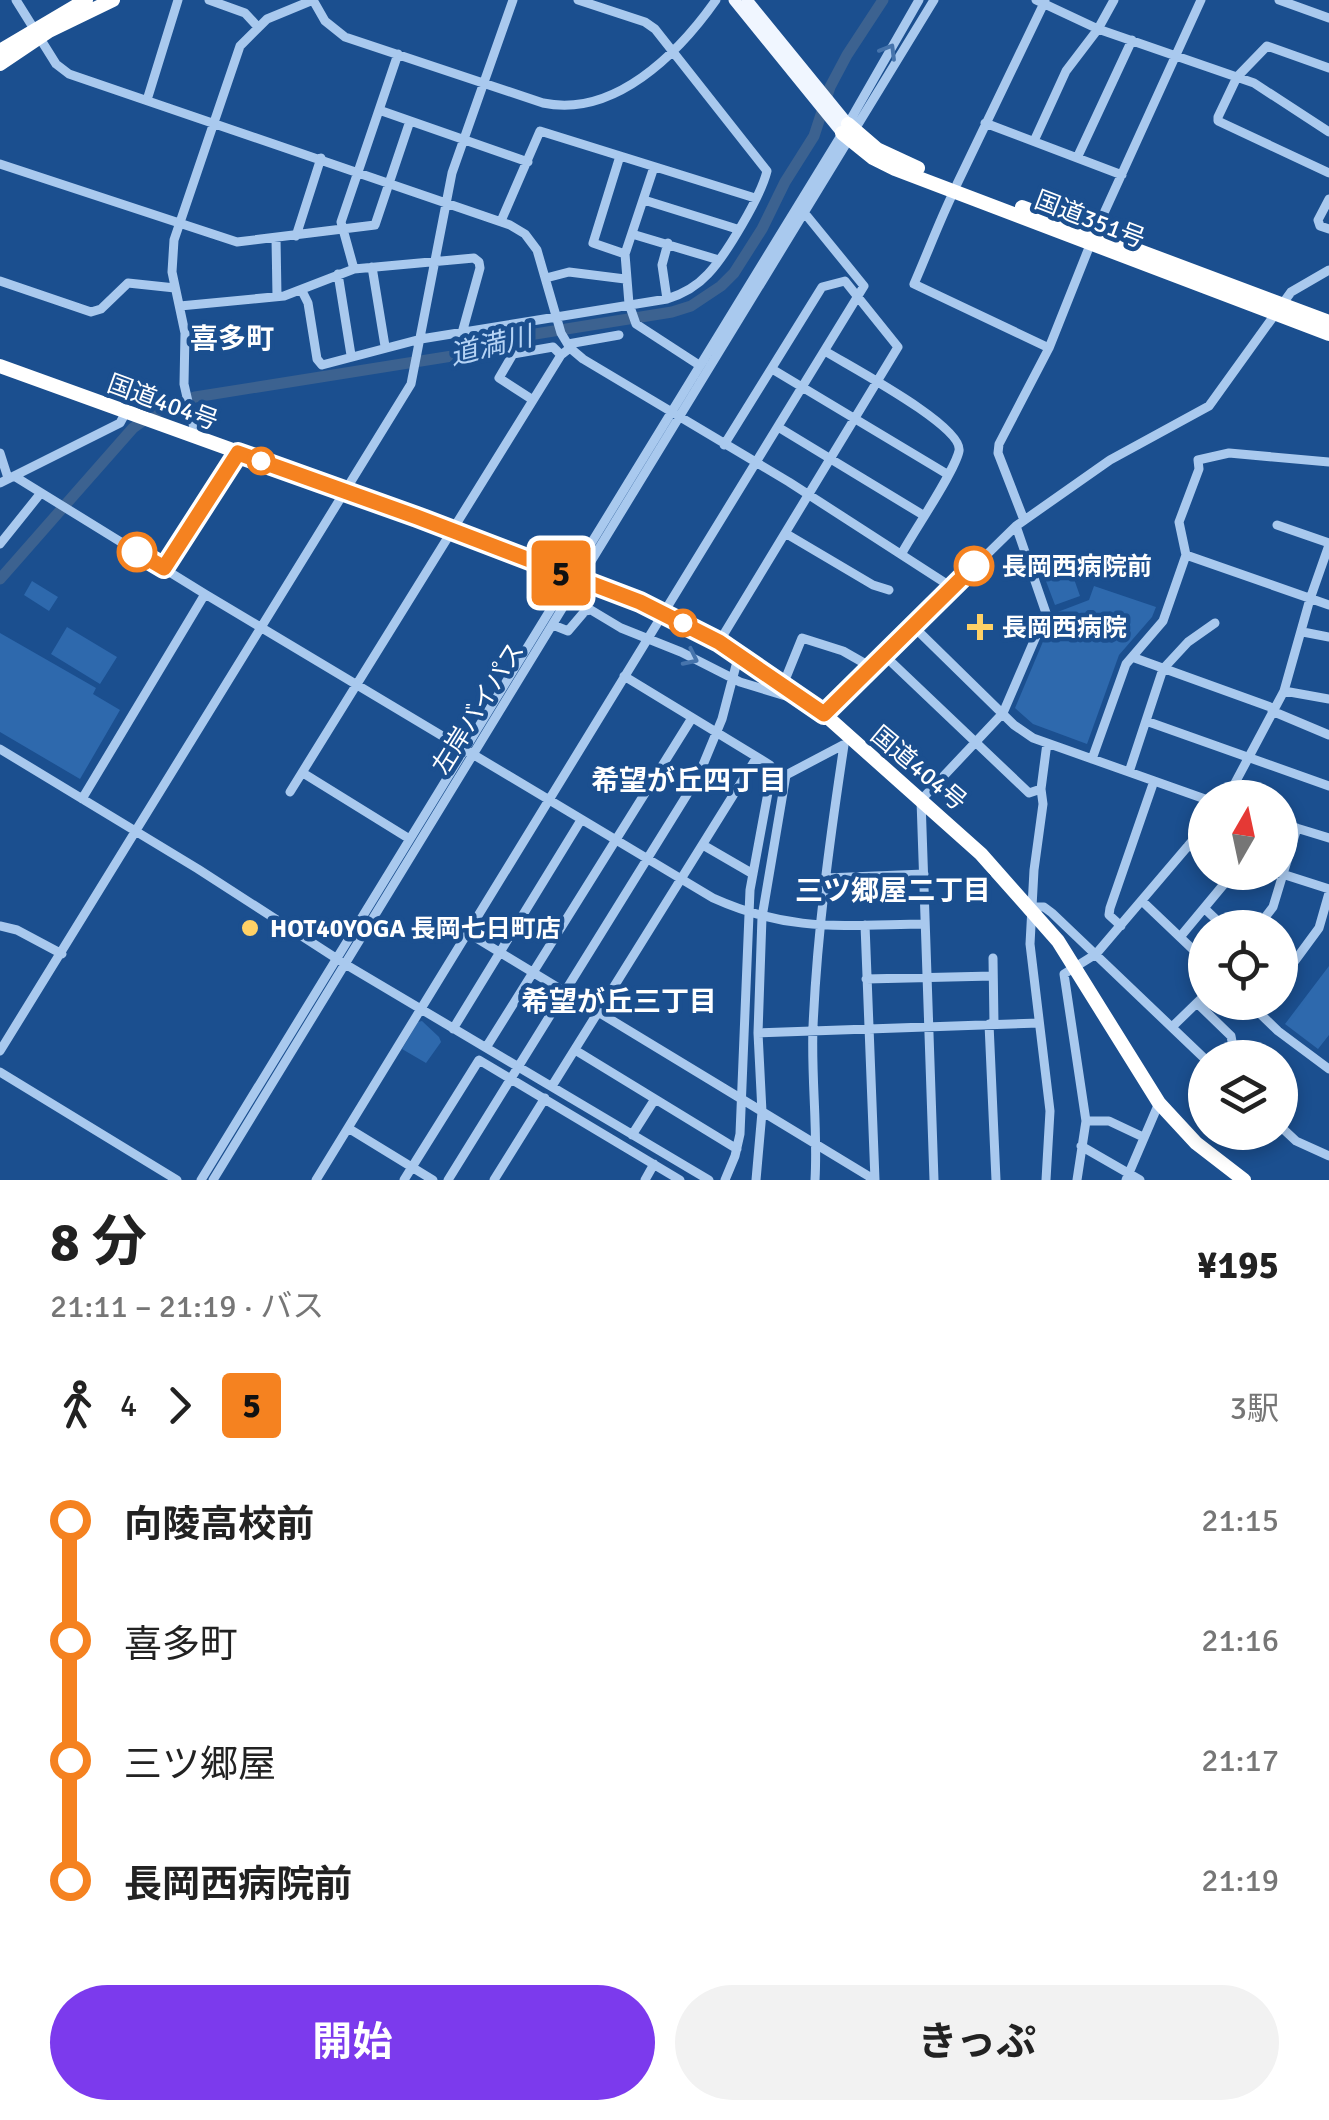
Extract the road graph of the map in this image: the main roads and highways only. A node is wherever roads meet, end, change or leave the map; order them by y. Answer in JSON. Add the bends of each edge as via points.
{"nodes":[{"id":1,"x":86,"y":0,"type":"edge"},
{"id":2,"x":113,"y":0,"type":"edge"},
{"id":3,"x":734,"y":0,"type":"edge"},
{"id":4,"x":746,"y":0,"type":"edge"},
{"id":5,"x":36,"y":34,"type":"junction"},
{"id":6,"x":0,"y":51,"type":"edge"},
{"id":7,"x":0,"y":64,"type":"edge"},
{"id":8,"x":814,"y":93,"type":"junction"},
{"id":9,"x":848,"y":132,"type":"joint"},
{"id":10,"x":1279,"y":309,"type":"junction"},
{"id":11,"x":1329,"y":322,"type":"edge"},
{"id":12,"x":1329,"y":334,"type":"edge"},
{"id":13,"x":0,"y":366,"type":"edge"},
{"id":14,"x":1244,"y":1180,"type":"edge"}],
"edges":[{"from":1,"to":5,"type":"highway"},
{"from":2,"to":5,"type":"highway"},
{"from":3,"to":8,"type":"main road"},
{"from":4,"to":8,"type":"main road"},
{"from":5,"to":6,"type":"highway"},
{"from":5,"to":7,"type":"highway"},
{"from":8,"to":9,"type":"main road"},
{"from":9,"to":10,"type":"highway","name":"国道351号","via":[[883,163]]},
{"from":10,"to":11,"type":"highway"},
{"from":10,"to":12,"type":"highway","name":"国道351号"},
{"from":13,"to":14,"type":"highway","name":"国道404号","via":[[453,530],[665,614],[738,654],[824,714],[845,741],[962,834],[1076,967],[1159,1102],[1196,1143]]}]}
